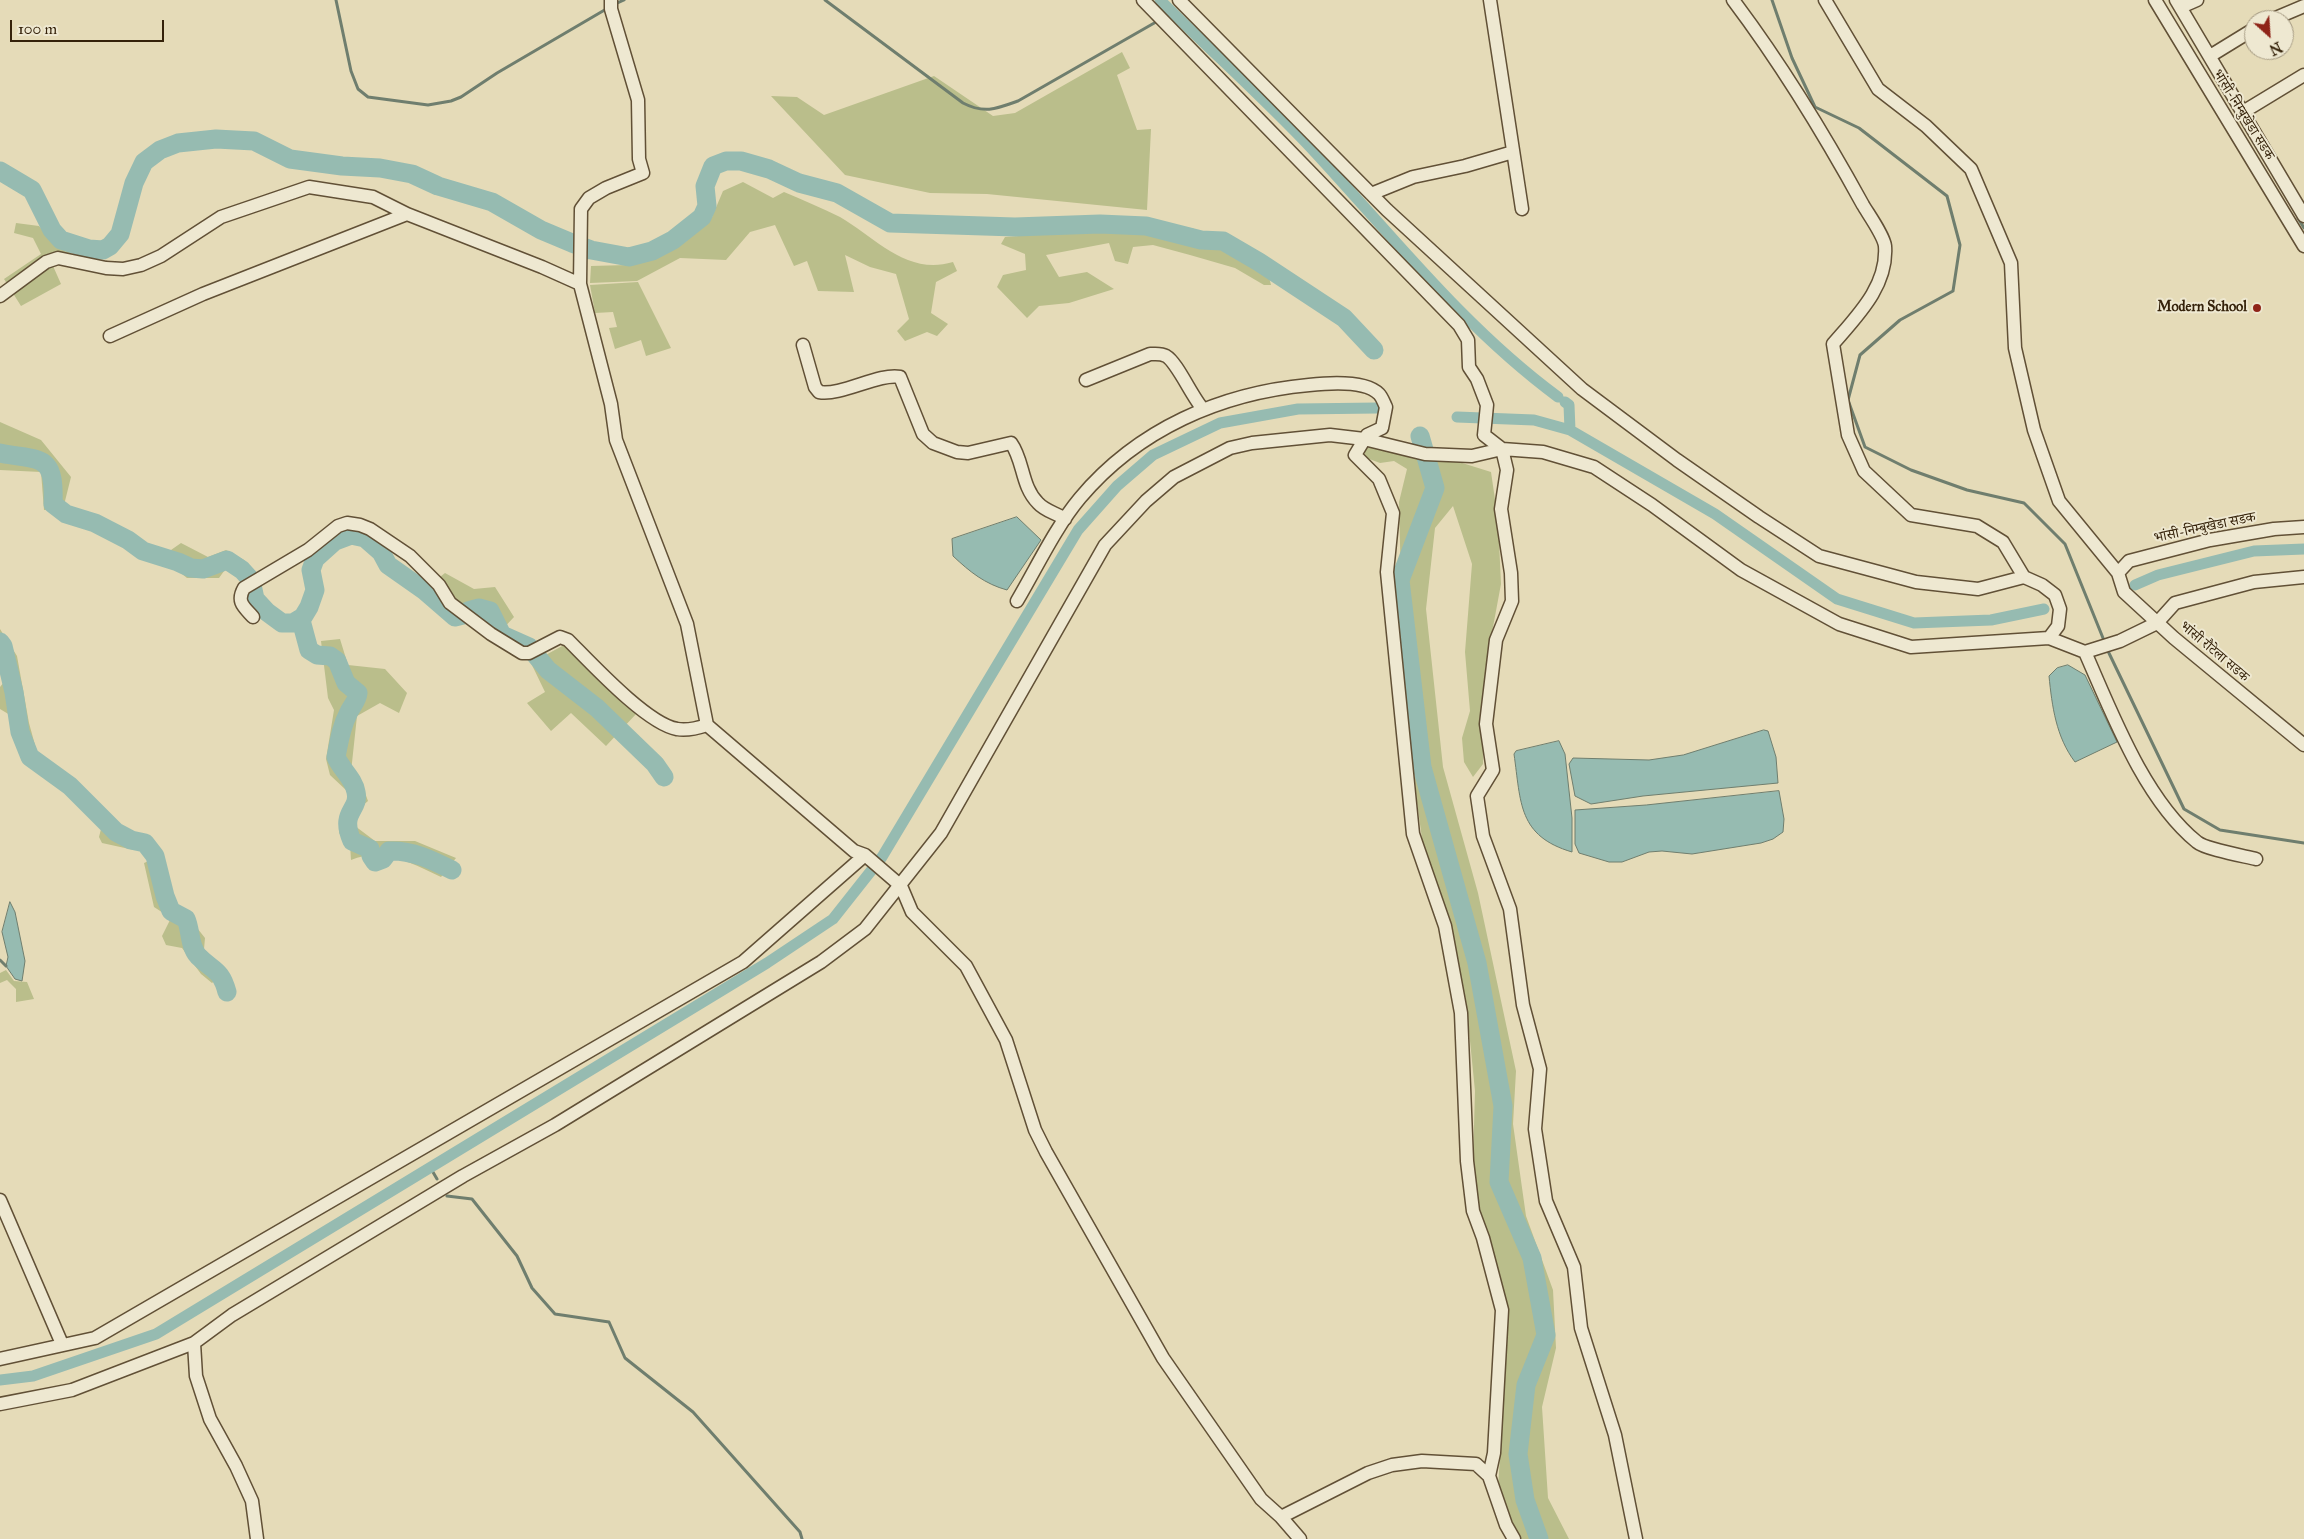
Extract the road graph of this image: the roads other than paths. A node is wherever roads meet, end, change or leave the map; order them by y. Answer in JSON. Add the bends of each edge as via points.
{"nodes":[{"id":1,"x":1143,"y":0,"type":"edge"},
{"id":2,"x":1180,"y":0,"type":"edge"},
{"id":3,"x":1490,"y":0,"type":"edge"},
{"id":4,"x":1733,"y":0,"type":"edge"},
{"id":5,"x":1825,"y":0,"type":"edge"},
{"id":6,"x":2155,"y":0,"type":"edge"},
{"id":7,"x":2197,"y":0,"type":"edge"},
{"id":8,"x":611,"y":4,"type":"edge"},
{"id":9,"x":2179,"y":4,"type":"edge"},
{"id":10,"x":2244,"y":35,"type":"edge"},
{"id":11,"x":2210,"y":56,"type":"junction"},
{"id":12,"x":2304,"y":75,"type":"edge"},
{"id":13,"x":2243,"y":112,"type":"junction"},
{"id":14,"x":1513,"y":152,"type":"junction"},
{"id":15,"x":1371,"y":194,"type":"junction"},
{"id":16,"x":1522,"y":209,"type":"dead end"},
{"id":17,"x":407,"y":214,"type":"junction"},
{"id":18,"x":2304,"y":216,"type":"edge"},
{"id":19,"x":2304,"y":246,"type":"edge"},
{"id":20,"x":580,"y":284,"type":"junction"},
{"id":21,"x":0,"y":296,"type":"edge"},
{"id":22,"x":110,"y":336,"type":"dead end"},
{"id":23,"x":803,"y":345,"type":"dead end"},
{"id":24,"x":1086,"y":380,"type":"dead end"},
{"id":25,"x":1203,"y":409,"type":"junction"},
{"id":26,"x":1364,"y":439,"type":"junction"},
{"id":27,"x":1502,"y":449,"type":"junction"},
{"id":28,"x":1065,"y":518,"type":"junction"},
{"id":29,"x":2304,"y":527,"type":"edge"},
{"id":30,"x":2118,"y":573,"type":"junction"},
{"id":31,"x":2024,"y":577,"type":"junction"},
{"id":32,"x":2304,"y":577,"type":"edge"},
{"id":33,"x":1018,"y":602,"type":"dead end"},
{"id":34,"x":253,"y":618,"type":"dead end"},
{"id":35,"x":2157,"y":623,"type":"junction"},
{"id":36,"x":2049,"y":638,"type":"junction"},
{"id":37,"x":2084,"y":652,"type":"junction"},
{"id":38,"x":707,"y":725,"type":"junction"},
{"id":39,"x":2304,"y":745,"type":"edge"},
{"id":40,"x":869,"y":859,"type":"junction"},
{"id":41,"x":2256,"y":859,"type":"dead end"},
{"id":42,"x":897,"y":882,"type":"junction"},
{"id":43,"x":0,"y":1200,"type":"edge"},
{"id":44,"x":194,"y":1342,"type":"junction"},
{"id":45,"x":62,"y":1344,"type":"junction"},
{"id":46,"x":0,"y":1359,"type":"edge"},
{"id":47,"x":0,"y":1404,"type":"edge"},
{"id":48,"x":1489,"y":1476,"type":"junction"},
{"id":49,"x":1281,"y":1517,"type":"junction"},
{"id":50,"x":257,"y":1539,"type":"edge"},
{"id":51,"x":1300,"y":1539,"type":"edge"},
{"id":52,"x":1514,"y":1539,"type":"edge"},
{"id":53,"x":1636,"y":1539,"type":"edge"}],
"edges":[{"from":1,"to":27,"type":"street","via":[[1459,324],[1468,340],[1469,367],[1477,379],[1487,410],[1484,435]]},
{"from":2,"to":15,"type":"street"},
{"from":3,"to":14,"type":"street"},
{"from":4,"to":31,"type":"street","via":[[1812,113],[1885,244],[1882,276],[1864,308],[1833,344],[1848,435],[1864,472],[1911,515],[1977,526],[2003,542]]},
{"from":5,"to":30,"type":"street","name":"भांसी रौटेला सडक","via":[[1878,89],[1926,126],[1971,169],[2011,263],[2015,348],[2034,430],[2059,501]]},
{"from":6,"to":19,"type":"street","name":"भांसी-निम्बुखेडा सडक"},
{"from":7,"to":9,"type":"street"},
{"from":8,"to":20,"type":"street","via":[[638,100],[639,159],[643,173],[606,188],[589,198],[581,209]]},
{"from":9,"to":11,"type":"street"},
{"from":10,"to":11,"type":"street"},
{"from":11,"to":13,"type":"street"},
{"from":12,"to":13,"type":"street"},
{"from":13,"to":18,"type":"street"},
{"from":14,"to":15,"type":"street","via":[[1413,177]]},
{"from":14,"to":16,"type":"street"},
{"from":15,"to":31,"type":"street","via":[[1582,389],[1677,460],[1819,556],[1916,582],[1978,589]]},
{"from":17,"to":20,"type":"street"},
{"from":17,"to":21,"type":"street","via":[[373,197],[309,187],[221,217],[161,256],[140,265],[106,268],[58,258],[46,262]]},
{"from":17,"to":22,"type":"street","via":[[203,294]]},
{"from":20,"to":38,"type":"street","via":[[611,404],[616,440],[687,624]]},
{"from":23,"to":28,"type":"street","via":[[819,392],[900,377],[923,434],[933,443],[968,453],[1011,443],[1024,483],[1034,498]]},
{"from":24,"to":25,"type":"street","via":[[1150,354],[1161,354],[1174,363]]},
{"from":25,"to":26,"type":"street","via":[[1291,386],[1353,383],[1378,393],[1386,407],[1382,428]]},
{"from":25,"to":28,"type":"street","via":[[1155,432],[1116,462]]},
{"from":26,"to":27,"type":"street","via":[[1425,454],[1472,456]]},
{"from":26,"to":42,"type":"street","via":[[1330,435],[1230,448],[1174,477],[1146,501],[1105,545],[941,833]]},
{"from":26,"to":48,"type":"street","via":[[1355,455],[1379,479],[1393,513],[1387,572],[1413,834],[1445,926],[1461,1013],[1467,1161],[1473,1211],[1502,1310],[1494,1453]]},
{"from":27,"to":36,"type":"street","via":[[1543,452],[1594,467],[1741,570],[1839,624],[1911,647]]},
{"from":27,"to":53,"type":"street","via":[[1507,470],[1501,510],[1512,601],[1496,640],[1487,714],[1493,770],[1476,796],[1482,836],[1510,909],[1523,1005],[1540,1069],[1535,1129],[1546,1201],[1574,1267],[1581,1328],[1615,1435]]},
{"from":28,"to":33,"type":"street"},
{"from":29,"to":30,"type":"street","name":"भांसी-निम्बुखेडा सडक","via":[[2210,540],[2129,561]]},
{"from":30,"to":35,"type":"street","name":"भांसी रौटेला सडक","via":[[2124,592]]},
{"from":31,"to":36,"type":"street","via":[[2055,595],[2060,609],[2058,626]]},
{"from":32,"to":35,"type":"street","via":[[2254,582],[2175,603]]},
{"from":34,"to":38,"type":"street","via":[[240,604],[240,595],[246,587],[308,550],[338,526],[348,523],[360,525],[417,562],[439,585],[450,603],[522,653],[554,639],[568,640],[642,712],[679,730]]},
{"from":35,"to":37,"type":"street","via":[[2120,641]]},
{"from":35,"to":39,"type":"street","name":"भांसी रौटेला सडक"},
{"from":36,"to":37,"type":"street"},
{"from":37,"to":41,"type":"street","via":[[2127,748],[2161,803],[2198,843]]},
{"from":38,"to":40,"type":"street","via":[[854,851]]},
{"from":40,"to":42,"type":"street"},
{"from":40,"to":45,"type":"street","via":[[744,962],[95,1338]]},
{"from":42,"to":44,"type":"street","via":[[865,929],[821,962],[564,1120],[232,1315]]},
{"from":42,"to":49,"type":"street","via":[[912,912],[966,966],[987,1003],[1006,1040],[1035,1130],[1163,1358],[1261,1499]]},
{"from":43,"to":45,"type":"street"},
{"from":44,"to":47,"type":"street","via":[[72,1390]]},
{"from":44,"to":50,"type":"street","via":[[199,1384],[210,1419],[252,1502]]},
{"from":45,"to":46,"type":"street"},
{"from":48,"to":49,"type":"street","via":[[1476,1464],[1422,1461],[1392,1465],[1368,1473]]},
{"from":48,"to":52,"type":"street"},
{"from":49,"to":51,"type":"street"}]}
